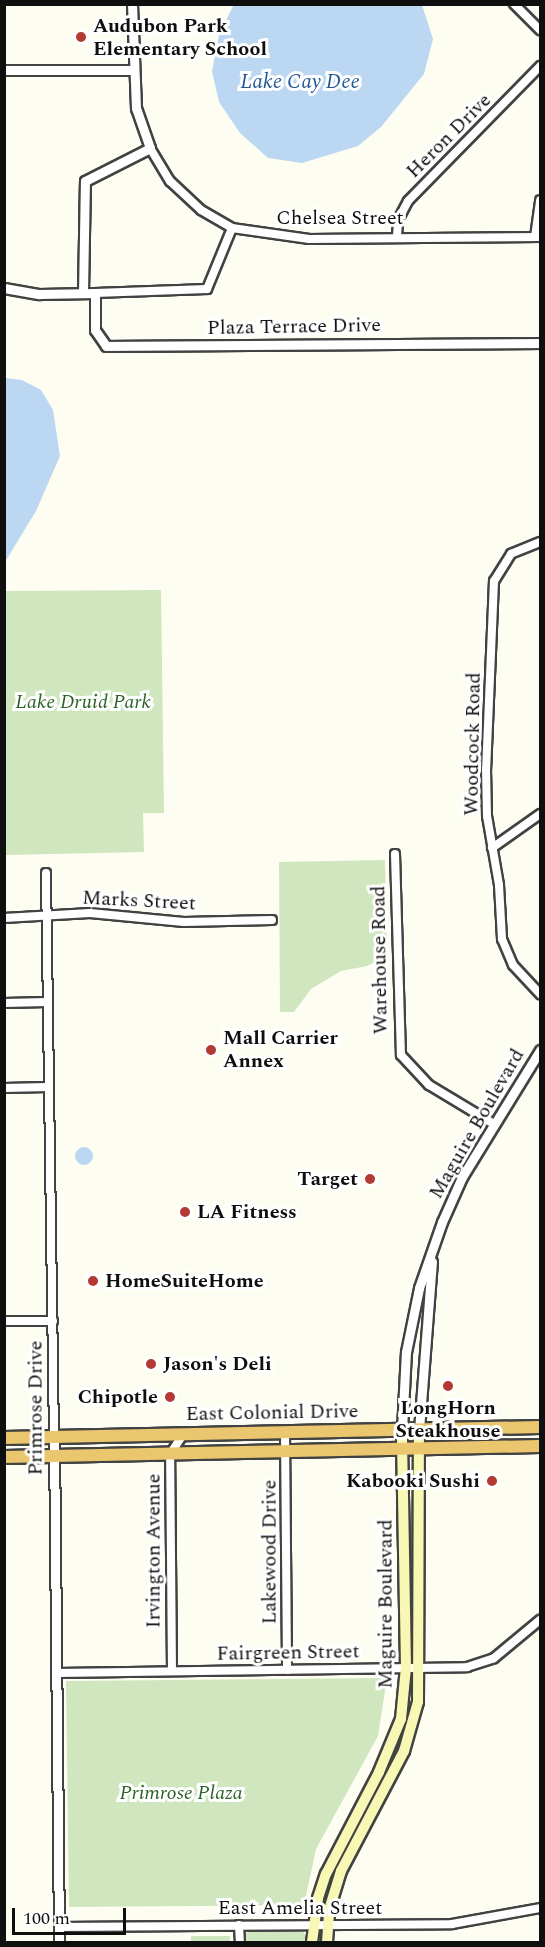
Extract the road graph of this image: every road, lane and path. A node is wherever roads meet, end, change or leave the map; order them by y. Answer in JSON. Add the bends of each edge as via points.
{"nodes":[{"id":1,"x":132,"y":4,"type":"edge"},
{"id":2,"x":514,"y":4,"type":"edge"},
{"id":3,"x":540,"y":30,"type":"edge"},
{"id":4,"x":540,"y":66,"type":"edge"},
{"id":5,"x":4,"y":70,"type":"edge"},
{"id":6,"x":132,"y":70,"type":"junction"},
{"id":7,"x":150,"y":148,"type":"junction"},
{"id":8,"x":540,"y":200,"type":"edge"},
{"id":9,"x":232,"y":228,"type":"junction"},
{"id":10,"x":397,"y":236,"type":"junction"},
{"id":11,"x":538,"y":237,"type":"edge"},
{"id":12,"x":4,"y":288,"type":"edge"},
{"id":13,"x":83,"y":293,"type":"junction"},
{"id":14,"x":95,"y":293,"type":"junction"},
{"id":15,"x":540,"y":343,"type":"edge"},
{"id":16,"x":540,"y":542,"type":"edge"},
{"id":17,"x":540,"y":814,"type":"edge"},
{"id":18,"x":492,"y":848,"type":"junction"},
{"id":19,"x":395,"y":854,"type":"dead end"},
{"id":20,"x":46,"y":873,"type":"dead end"},
{"id":21,"x":47,"y":915,"type":"junction"},
{"id":22,"x":4,"y":918,"type":"edge"},
{"id":23,"x":272,"y":920,"type":"dead end"},
{"id":24,"x":540,"y":994,"type":"edge"},
{"id":25,"x":47,"y":1002,"type":"junction"},
{"id":26,"x":4,"y":1004,"type":"edge"},
{"id":27,"x":540,"y":1050,"type":"edge"},
{"id":28,"x":48,"y":1087,"type":"junction"},
{"id":29,"x":4,"y":1088,"type":"edge"},
{"id":30,"x":494,"y":1124,"type":"junction"},
{"id":31,"x":432,"y":1250,"type":"junction"},
{"id":32,"x":4,"y":1321,"type":"edge"},
{"id":33,"x":53,"y":1321,"type":"junction"},
{"id":34,"x":540,"y":1428,"type":"edge"},
{"id":35,"x":402,"y":1430,"type":"junction"},
{"id":36,"x":419,"y":1430,"type":"junction"},
{"id":37,"x":285,"y":1433,"type":"junction"},
{"id":38,"x":183,"y":1435,"type":"junction"},
{"id":39,"x":54,"y":1437,"type":"junction"},
{"id":40,"x":4,"y":1438,"type":"edge"},
{"id":41,"x":540,"y":1446,"type":"edge"},
{"id":42,"x":403,"y":1448,"type":"junction"},
{"id":43,"x":417,"y":1448,"type":"junction"},
{"id":44,"x":286,"y":1451,"type":"junction"},
{"id":45,"x":170,"y":1454,"type":"junction"},
{"id":46,"x":54,"y":1456,"type":"junction"},
{"id":47,"x":4,"y":1457,"type":"edge"},
{"id":48,"x":540,"y":1620,"type":"edge"},
{"id":49,"x":406,"y":1667,"type":"junction"},
{"id":50,"x":419,"y":1667,"type":"junction"},
{"id":51,"x":287,"y":1670,"type":"junction"},
{"id":52,"x":172,"y":1671,"type":"junction"},
{"id":53,"x":57,"y":1673,"type":"junction"},
{"id":54,"x":540,"y":1908,"type":"edge"},
{"id":55,"x":239,"y":1925,"type":"junction"},
{"id":56,"x":314,"y":1925,"type":"junction"},
{"id":57,"x":327,"y":1925,"type":"junction"},
{"id":58,"x":58,"y":1927,"type":"junction"},
{"id":59,"x":59,"y":1942,"type":"edge"},
{"id":60,"x":240,"y":1942,"type":"edge"},
{"id":61,"x":312,"y":1942,"type":"edge"},
{"id":62,"x":327,"y":1942,"type":"edge"}],
"edges":[{"from":1,"to":6,"type":"street"},
{"from":2,"to":3,"type":"street"},
{"from":4,"to":10,"type":"street","name":"Heron Drive","via":[[408,201],[401,211]]},
{"from":5,"to":6,"type":"street"},
{"from":6,"to":7,"type":"street","via":[[136,108]]},
{"from":7,"to":9,"type":"street","via":[[170,181],[201,210]]},
{"from":7,"to":13,"type":"street","via":[[85,181]]},
{"from":8,"to":11,"type":"street"},
{"from":9,"to":10,"type":"street","name":"Chelsea Street","via":[[309,239]]},
{"from":9,"to":14,"type":"street","via":[[207,289]]},
{"from":10,"to":11,"type":"street","name":"Chelsea Street"},
{"from":12,"to":13,"type":"street","via":[[39,294]]},
{"from":13,"to":14,"type":"street"},
{"from":14,"to":15,"type":"street","name":"Plaza Terrace Drive","via":[[95,330],[106,346]]},
{"from":16,"to":18,"type":"street","name":"Woodcock Road","via":[[508,557],[497,572],[493,592],[486,769]]},
{"from":17,"to":18,"type":"street"},
{"from":18,"to":24,"type":"street","name":"Woodcock Road","via":[[505,948],[513,965]]},
{"from":19,"to":30,"type":"street","name":"Warehouse Road","via":[[401,1055],[429,1085]]},
{"from":20,"to":21,"type":"street","name":"Primrose Drive"},
{"from":21,"to":22,"type":"street","name":"Marks Street"},
{"from":21,"to":23,"type":"street","name":"Marks Street","via":[[90,913],[184,922]]},
{"from":21,"to":25,"type":"street","name":"Primrose Drive"},
{"from":25,"to":26,"type":"street"},
{"from":25,"to":28,"type":"street","name":"Primrose Drive"},
{"from":27,"to":30,"type":"street","name":"Maguire Boulevard"},
{"from":28,"to":29,"type":"street"},
{"from":28,"to":33,"type":"street","name":"Primrose Drive"},
{"from":30,"to":31,"type":"street","name":"Maguire Boulevard","via":[[462,1178]]},
{"from":31,"to":35,"type":"street","name":"Maguire Boulevard","via":[[419,1287],[406,1352]]},
{"from":31,"to":36,"type":"street","name":"Maguire Boulevard"},
{"from":32,"to":33,"type":"street"},
{"from":33,"to":39,"type":"street","name":"Primrose Drive"},
{"from":34,"to":36,"type":"highway","name":"East Colonial Drive"},
{"from":35,"to":36,"type":"highway","name":"East Colonial Drive"},
{"from":35,"to":37,"type":"highway","name":"East Colonial Drive"},
{"from":35,"to":42,"type":"main road","name":"Maguire Boulevard"},
{"from":36,"to":43,"type":"main road","name":"Maguire Boulevard"},
{"from":37,"to":38,"type":"highway","name":"East Colonial Drive"},
{"from":37,"to":44,"type":"street","name":"Lakewood Drive"},
{"from":38,"to":39,"type":"highway","name":"East Colonial Drive"},
{"from":38,"to":45,"type":"street","name":"Irvington Avenue"},
{"from":39,"to":40,"type":"highway","name":"East Colonial Drive"},
{"from":39,"to":46,"type":"street","name":"Primrose Drive"},
{"from":41,"to":43,"type":"highway","name":"East Colonial Drive"},
{"from":42,"to":43,"type":"highway","name":"East Colonial Drive"},
{"from":42,"to":44,"type":"highway","name":"East Colonial Drive"},
{"from":42,"to":49,"type":"main road","name":"Maguire Boulevard"},
{"from":43,"to":50,"type":"main road","name":"Maguire Boulevard"},
{"from":44,"to":45,"type":"highway","name":"East Colonial Drive"},
{"from":44,"to":51,"type":"street","name":"Lakewood Drive"},
{"from":45,"to":46,"type":"highway","name":"East Colonial Drive"},
{"from":45,"to":52,"type":"street","name":"Irvington Avenue"},
{"from":46,"to":47,"type":"highway","name":"East Colonial Drive"},
{"from":46,"to":53,"type":"street","name":"Primrose Drive"},
{"from":48,"to":50,"type":"street","name":"Fairgreen Street","via":[[494,1658],[467,1667]]},
{"from":49,"to":50,"type":"street","name":"Fairgreen Street"},
{"from":49,"to":51,"type":"street","name":"Fairgreen Street"},
{"from":49,"to":56,"type":"main road","name":"Maguire Boulevard","via":[[401,1719],[391,1746],[336,1850],[318,1898]]},
{"from":50,"to":57,"type":"main road","name":"Maguire Boulevard","via":[[418,1702],[404,1751],[351,1846]]},
{"from":51,"to":52,"type":"street","name":"Fairgreen Street"},
{"from":52,"to":53,"type":"street","name":"Fairgreen Street"},
{"from":53,"to":58,"type":"street","name":"Primrose Drive"},
{"from":54,"to":57,"type":"street","name":"East Amelia Street","via":[[452,1924]]},
{"from":55,"to":56,"type":"street","name":"East Amelia Street"},
{"from":55,"to":58,"type":"street","name":"East Amelia Street"},
{"from":55,"to":60,"type":"street"},
{"from":56,"to":57,"type":"street","name":"East Amelia Street"},
{"from":56,"to":61,"type":"main road","name":"Maguire Boulevard"},
{"from":57,"to":62,"type":"main road","name":"Maguire Boulevard"},
{"from":58,"to":59,"type":"street","name":"Primrose Drive"}]}
